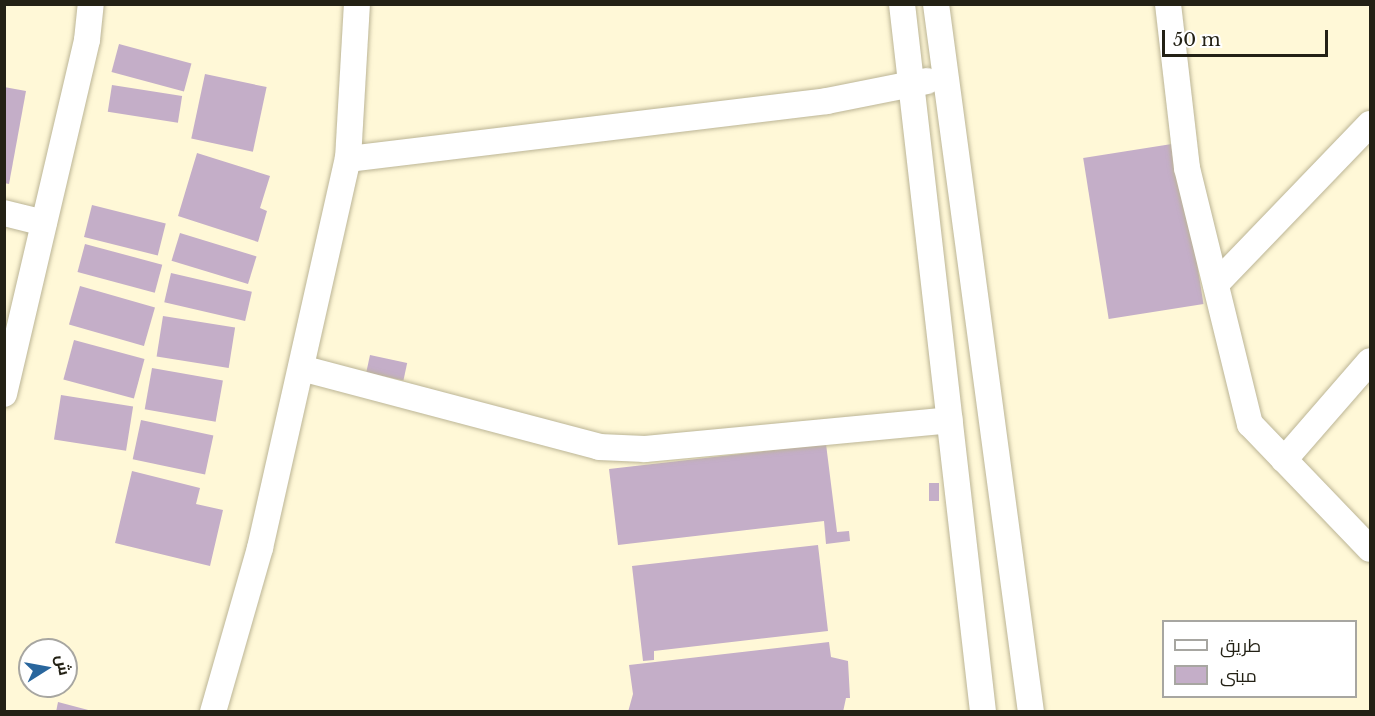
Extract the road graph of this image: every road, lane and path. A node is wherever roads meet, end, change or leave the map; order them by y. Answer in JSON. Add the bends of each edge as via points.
{"nodes":[{"id":1,"x":91,"y":4,"type":"edge"},
{"id":2,"x":357,"y":4,"type":"edge"},
{"id":3,"x":902,"y":4,"type":"edge"},
{"id":4,"x":936,"y":4,"type":"edge"},
{"id":5,"x":1168,"y":4,"type":"edge"},
{"id":6,"x":946,"y":78,"type":"junction"},
{"id":7,"x":911,"y":84,"type":"junction"},
{"id":8,"x":1371,"y":124,"type":"edge"},
{"id":9,"x":348,"y":159,"type":"junction"},
{"id":10,"x":4,"y":213,"type":"edge"},
{"id":11,"x":44,"y":223,"type":"junction"},
{"id":12,"x":1216,"y":284,"type":"junction"},
{"id":13,"x":1371,"y":361,"type":"edge"},
{"id":14,"x":301,"y":368,"type":"junction"},
{"id":15,"x":4,"y":394,"type":"edge"},
{"id":16,"x":950,"y":420,"type":"junction"},
{"id":17,"x":1284,"y":460,"type":"junction"},
{"id":18,"x":1371,"y":549,"type":"edge"},
{"id":19,"x":213,"y":711,"type":"edge"},
{"id":20,"x":983,"y":711,"type":"edge"},
{"id":21,"x":1031,"y":711,"type":"edge"}],
"edges":[{"from":1,"to":11,"type":"street","via":[[87,40]]},
{"from":2,"to":9,"type":"street"},
{"from":3,"to":7,"type":"street"},
{"from":4,"to":6,"type":"street"},
{"from":5,"to":12,"type":"street","via":[[1187,168]]},
{"from":6,"to":7,"type":"street"},
{"from":6,"to":21,"type":"street"},
{"from":7,"to":9,"type":"street","via":[[827,101]]},
{"from":7,"to":16,"type":"street"},
{"from":8,"to":12,"type":"street"},
{"from":9,"to":14,"type":"street"},
{"from":10,"to":11,"type":"street"},
{"from":11,"to":15,"type":"street"},
{"from":12,"to":17,"type":"street","via":[[1250,424]]},
{"from":13,"to":17,"type":"street"},
{"from":14,"to":16,"type":"street","via":[[599,447],[645,449]]},
{"from":14,"to":19,"type":"street","via":[[260,548]]},
{"from":16,"to":20,"type":"street"},
{"from":17,"to":18,"type":"street"}]}
